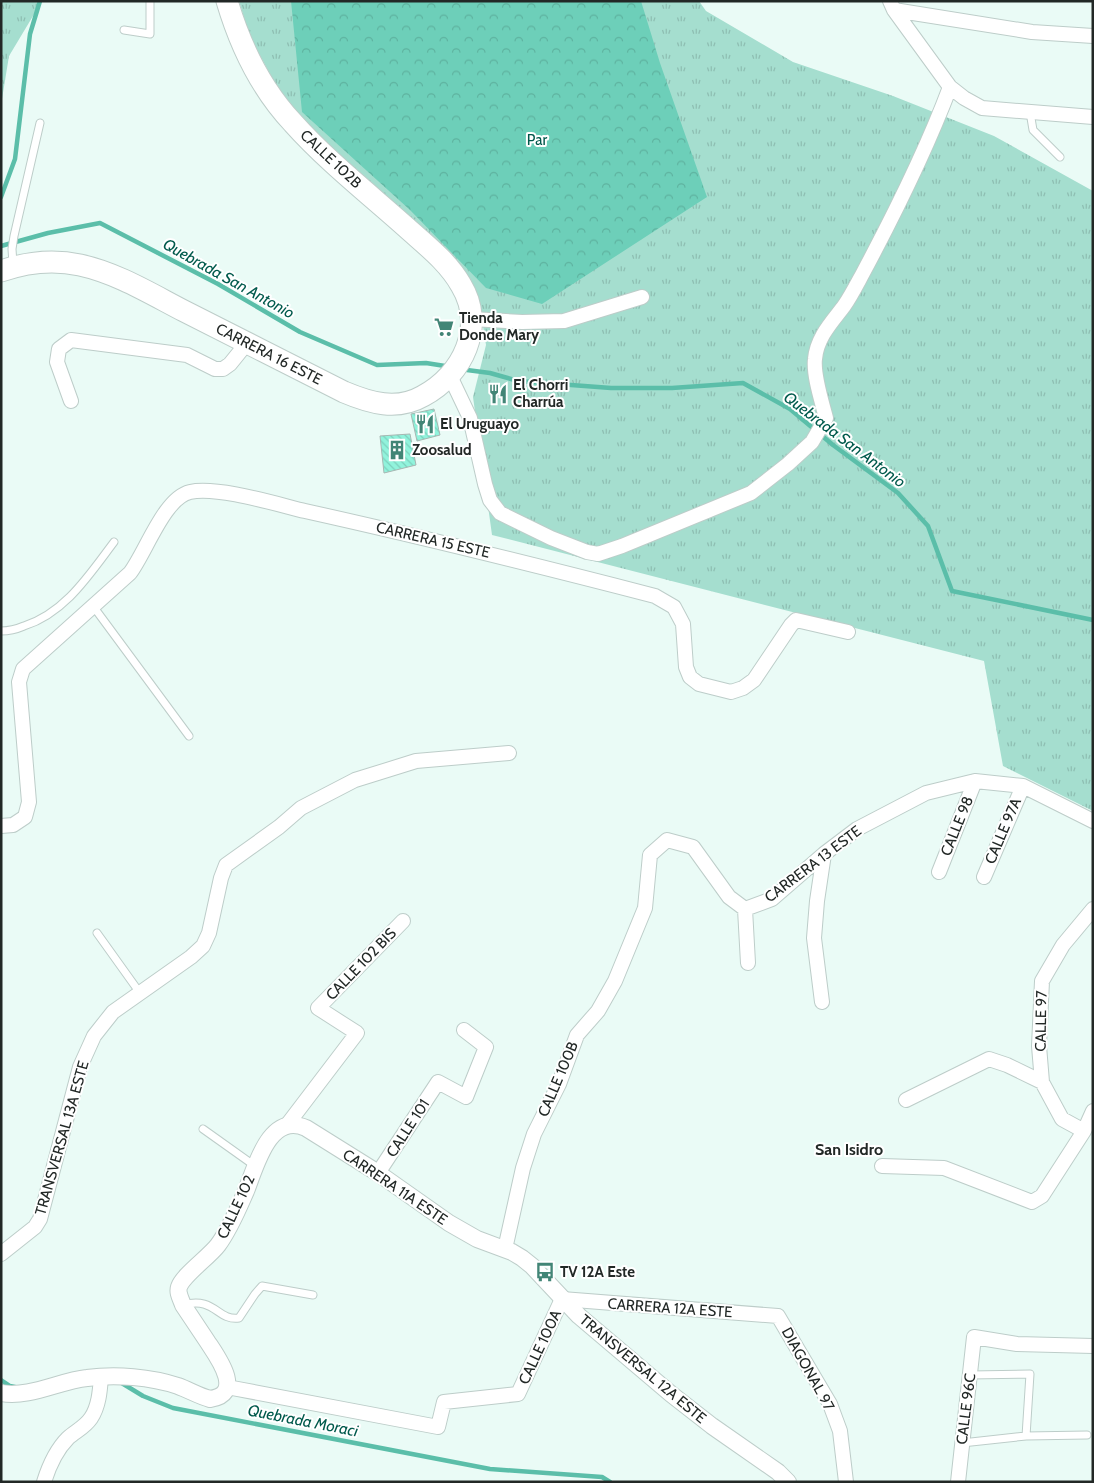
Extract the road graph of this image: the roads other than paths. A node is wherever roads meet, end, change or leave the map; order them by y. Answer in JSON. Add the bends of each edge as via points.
{"nodes":[{"id":1,"x":150,"y":1,"type":"edge"},
{"id":2,"x":227,"y":1,"type":"edge"},
{"id":3,"x":892,"y":6,"type":"edge"},
{"id":4,"x":124,"y":30,"type":"dead end"},
{"id":5,"x":1093,"y":36,"type":"edge"},
{"id":6,"x":950,"y":87,"type":"junction"},
{"id":7,"x":1030,"y":112,"type":"junction"},
{"id":8,"x":1093,"y":117,"type":"edge"},
{"id":9,"x":40,"y":123,"type":"dead end"},
{"id":10,"x":1060,"y":157,"type":"dead end"},
{"id":11,"x":7,"y":269,"type":"edge"},
{"id":12,"x":466,"y":294,"type":"joint"},
{"id":13,"x":642,"y":296,"type":"dead end"},
{"id":14,"x":472,"y":319,"type":"junction"},
{"id":15,"x":247,"y":343,"type":"junction"},
{"id":16,"x":450,"y":376,"type":"junction"},
{"id":17,"x":71,"y":400,"type":"dead end"},
{"id":18,"x":114,"y":542,"type":"dead end"},
{"id":19,"x":93,"y":606,"type":"junction"},
{"id":20,"x":1,"y":631,"type":"edge"},
{"id":21,"x":848,"y":632,"type":"dead end"},
{"id":22,"x":190,"y":736,"type":"dead end"},
{"id":23,"x":510,"y":753,"type":"dead end"},
{"id":24,"x":975,"y":781,"type":"junction"},
{"id":25,"x":1023,"y":786,"type":"junction"},
{"id":26,"x":1093,"y":821,"type":"edge"},
{"id":27,"x":1,"y":826,"type":"edge"},
{"id":28,"x":824,"y":854,"type":"junction"},
{"id":29,"x":939,"y":872,"type":"dead end"},
{"id":30,"x":984,"y":877,"type":"dead end"},
{"id":31,"x":745,"y":909,"type":"junction"},
{"id":32,"x":1093,"y":909,"type":"edge"},
{"id":33,"x":403,"y":920,"type":"dead end"},
{"id":34,"x":97,"y":933,"type":"dead end"},
{"id":35,"x":748,"y":963,"type":"dead end"},
{"id":36,"x":140,"y":993,"type":"junction"},
{"id":37,"x":822,"y":1002,"type":"dead end"},
{"id":38,"x":464,"y":1030,"type":"dead end"},
{"id":39,"x":357,"y":1033,"type":"joint"},
{"id":40,"x":1042,"y":1082,"type":"junction"},
{"id":41,"x":906,"y":1100,"type":"dead end"},
{"id":42,"x":1093,"y":1111,"type":"edge"},
{"id":43,"x":287,"y":1125,"type":"junction"},
{"id":44,"x":203,"y":1129,"type":"dead end"},
{"id":45,"x":1084,"y":1131,"type":"junction"},
{"id":46,"x":255,"y":1166,"type":"junction"},
{"id":47,"x":882,"y":1166,"type":"dead end"},
{"id":48,"x":378,"y":1173,"type":"junction"},
{"id":49,"x":506,"y":1249,"type":"junction"},
{"id":50,"x":1,"y":1254,"type":"edge"},
{"id":51,"x":313,"y":1295,"type":"dead end"},
{"id":52,"x":562,"y":1299,"type":"junction"},
{"id":53,"x":183,"y":1305,"type":"junction"},
{"id":54,"x":778,"y":1316,"type":"joint"},
{"id":55,"x":1093,"y":1346,"type":"edge"},
{"id":56,"x":970,"y":1375,"type":"junction"},
{"id":57,"x":101,"y":1377,"type":"junction"},
{"id":58,"x":227,"y":1387,"type":"junction"},
{"id":59,"x":1,"y":1393,"type":"edge"},
{"id":60,"x":1087,"y":1435,"type":"dead end"},
{"id":61,"x":1026,"y":1436,"type":"junction"},
{"id":62,"x":962,"y":1443,"type":"junction"},
{"id":63,"x":44,"y":1482,"type":"edge"},
{"id":64,"x":788,"y":1482,"type":"edge"},
{"id":65,"x":846,"y":1482,"type":"edge"},
{"id":66,"x":958,"y":1482,"type":"edge"}],
"edges":[{"from":1,"to":4,"type":"lane","via":[[150,34]]},
{"from":2,"to":12,"type":"main road","name":"CALLE 102B","via":[[254,65],[292,122],[438,256]]},
{"from":3,"to":5,"type":"street","via":[[1032,32]]},
{"from":3,"to":6,"type":"street"},
{"from":6,"to":7,"type":"street","via":[[982,108]]},
{"from":6,"to":16,"type":"street","via":[[910,183],[845,306],[829,324],[819,345],[814,359],[826,418],[812,442],[751,493],[608,552],[598,554],[551,538],[500,513],[490,500],[470,418]]},
{"from":7,"to":8,"type":"street"},
{"from":7,"to":10,"type":"lane","via":[[1033,130]]},
{"from":9,"to":11,"type":"lane"},
{"from":11,"to":15,"type":"main road","name":"CARRERA 16 ESTE","via":[[45,261],[95,269]]},
{"from":12,"to":14,"type":"main road","name":"CARRERA 16 ESTE"},
{"from":13,"to":14,"type":"street","via":[[564,322]]},
{"from":14,"to":16,"type":"main road","name":"CARRERA 16 ESTE","via":[[470,342]]},
{"from":15,"to":16,"type":"main road","name":"CARRERA 16 ESTE","via":[[344,392],[376,403],[406,403],[422,397]]},
{"from":15,"to":17,"type":"street","via":[[230,364],[223,369],[215,369],[187,355],[71,340],[59,349],[57,362]]},
{"from":18,"to":20,"type":"lane","via":[[76,591],[52,614],[18,628]]},
{"from":19,"to":21,"type":"street","name":"CARRERA 15 ESTE","via":[[138,563],[162,516],[175,501],[188,492],[213,490],[428,538],[655,596],[674,607],[682,624],[690,678],[699,684],[731,692],[754,680],[796,620]]},
{"from":19,"to":22,"type":"lane"},
{"from":19,"to":27,"type":"street","via":[[23,668],[19,682],[29,802],[25,817],[13,825]]},
{"from":23,"to":36,"type":"street","name":"TRANSVERSAL 13A ESTE","via":[[416,760],[355,780],[301,808],[226,865],[203,946]]},
{"from":24,"to":25,"type":"street","name":"CARRERA 13 ESTE"},
{"from":24,"to":28,"type":"street","name":"CARRERA 13 ESTE","via":[[926,793],[857,828]]},
{"from":24,"to":29,"type":"street","name":"CALLE 98"},
{"from":25,"to":26,"type":"street","name":"CARRERA 13 ESTE"},
{"from":25,"to":30,"type":"street","name":"CALLE 97A"},
{"from":28,"to":31,"type":"street","name":"CARRERA 13 ESTE","via":[[772,899]]},
{"from":28,"to":37,"type":"street","via":[[814,938]]},
{"from":31,"to":35,"type":"street"},
{"from":31,"to":49,"type":"street","name":"CALLE 100B","via":[[729,897],[693,847],[667,840],[650,855],[645,908],[615,981],[598,1011],[578,1035],[559,1084],[534,1134],[523,1168]]},
{"from":32,"to":40,"type":"street","name":"CALLE 97","via":[[1063,945],[1042,981]]},
{"from":33,"to":39,"type":"street","name":"CALLE 102 BIS","via":[[318,1008]]},
{"from":34,"to":36,"type":"lane"},
{"from":36,"to":50,"type":"street","name":"TRANSVERSAL 13A ESTE","via":[[113,1012],[94,1036],[80,1067],[40,1219],[35,1227]]},
{"from":38,"to":48,"type":"street","name":"CALLE 101","via":[[486,1047],[466,1097],[438,1082]]},
{"from":39,"to":43,"type":"street","name":"CALLE 102"},
{"from":40,"to":41,"type":"street","via":[[989,1059]]},
{"from":40,"to":45,"type":"street","name":"CALLE 97","via":[[1062,1118]]},
{"from":42,"to":45,"type":"street"},
{"from":43,"to":46,"type":"street","name":"CALLE 102","via":[[269,1139]]},
{"from":43,"to":48,"type":"street","name":"CARRERA 11A ESTE","via":[[306,1128]]},
{"from":44,"to":46,"type":"lane"},
{"from":45,"to":47,"type":"street","via":[[1042,1196],[1032,1202],[944,1168]]},
{"from":46,"to":53,"type":"street","name":"CALLE 102","via":[[235,1216],[218,1246],[179,1286],[178,1294]]},
{"from":48,"to":49,"type":"street","name":"CARRERA 11A ESTE","via":[[449,1223],[478,1239]]},
{"from":49,"to":52,"type":"street","name":"TRANSVERSAL 12A ESTE","via":[[532,1266]]},
{"from":51,"to":53,"type":"lane","via":[[262,1286],[239,1318],[234,1319],[204,1302]]},
{"from":52,"to":54,"type":"street","name":"CARRERA 12A ESTE"},
{"from":52,"to":58,"type":"street","name":"CALLE 100A","via":[[518,1394],[444,1402],[438,1426]]},
{"from":52,"to":64,"type":"street","name":"TRANSVERSAL 12A ESTE","via":[[671,1394]]},
{"from":53,"to":58,"type":"street","via":[[225,1368]]},
{"from":54,"to":65,"type":"street","name":"DIAGONAL 97","via":[[830,1404],[840,1431]]},
{"from":55,"to":56,"type":"street","name":"CALLE 96C","via":[[1017,1344],[974,1337]]},
{"from":56,"to":61,"type":"lane","via":[[1030,1374]]},
{"from":56,"to":62,"type":"street","name":"CALLE 96C"},
{"from":57,"to":58,"type":"street","via":[[127,1377],[177,1386],[210,1399],[222,1394]]},
{"from":57,"to":59,"type":"street","via":[[78,1379],[13,1395]]},
{"from":57,"to":63,"type":"street","via":[[92,1417],[58,1451]]},
{"from":60,"to":61,"type":"lane"},
{"from":61,"to":62,"type":"lane"},
{"from":62,"to":66,"type":"street","name":"CALLE 96C"}]}
